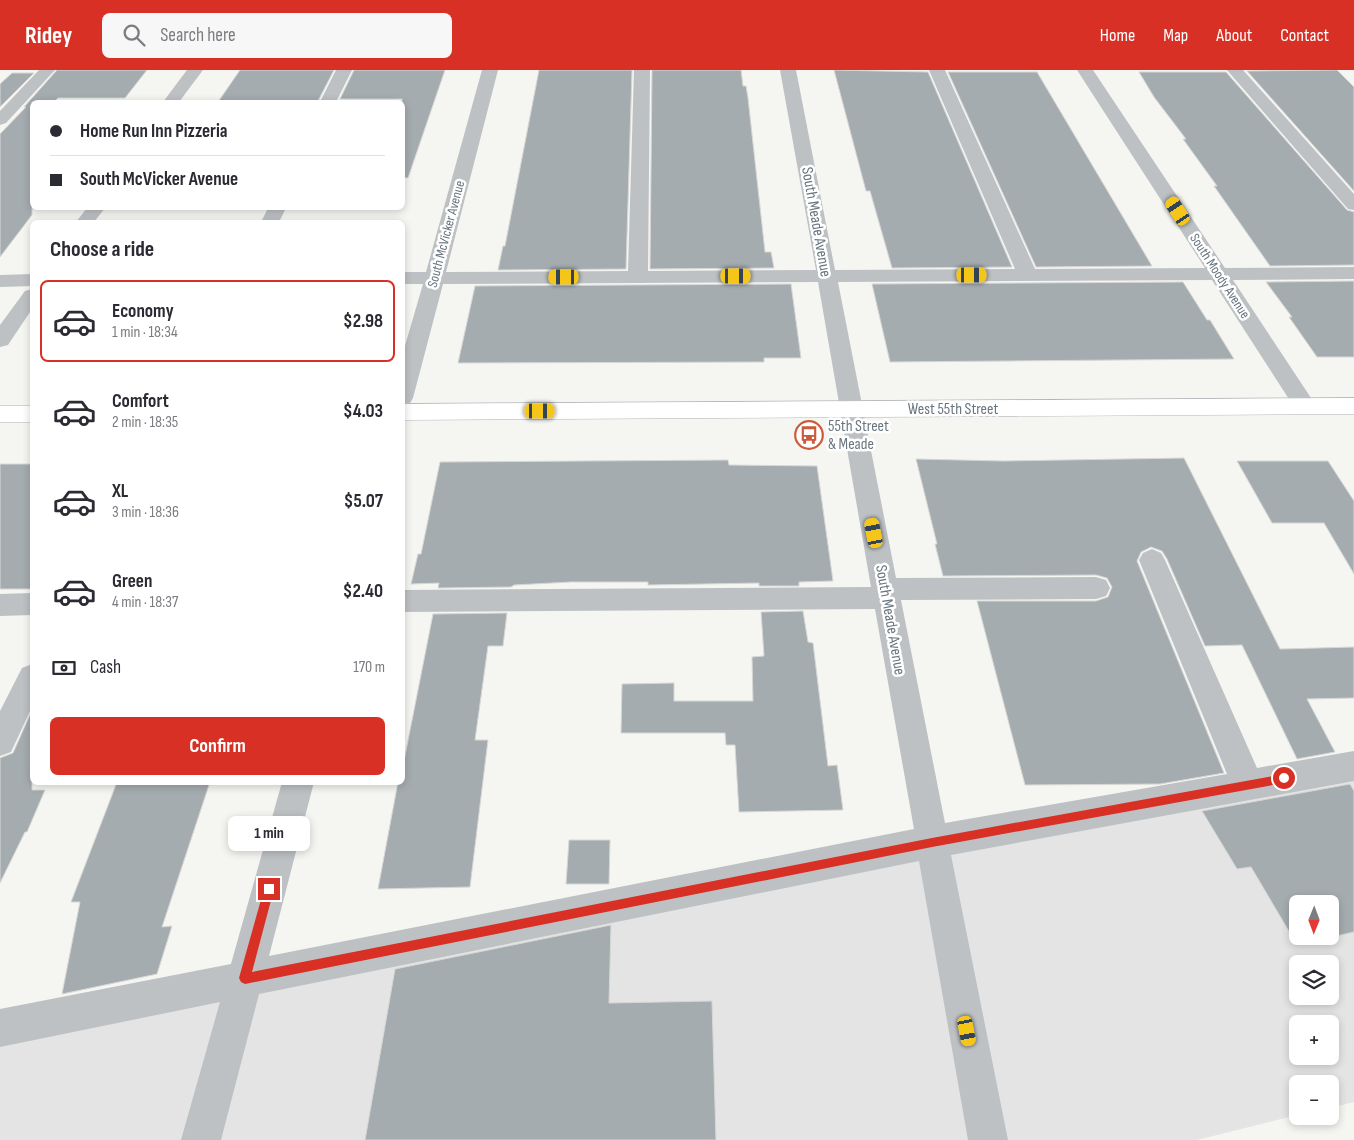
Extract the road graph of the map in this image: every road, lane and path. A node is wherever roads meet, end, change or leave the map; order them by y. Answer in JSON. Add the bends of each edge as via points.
{"nodes":[{"id":1,"x":47,"y":70,"type":"edge"},
{"id":2,"x":195,"y":70,"type":"edge"},
{"id":3,"x":344,"y":70,"type":"edge"},
{"id":4,"x":490,"y":70,"type":"edge"},
{"id":5,"x":642,"y":70,"type":"edge"},
{"id":6,"x":788,"y":70,"type":"edge"},
{"id":7,"x":937,"y":70,"type":"edge"},
{"id":8,"x":1085,"y":70,"type":"edge"},
{"id":9,"x":1235,"y":70,"type":"edge"},
{"id":10,"x":172,"y":100,"type":"edge"},
{"id":11,"x":329,"y":100,"type":"edge"},
{"id":12,"x":0,"y":120,"type":"edge"},
{"id":13,"x":1354,"y":205,"type":"edge"},
{"id":14,"x":94,"y":210,"type":"edge"},
{"id":15,"x":87,"y":220,"type":"edge"},
{"id":16,"x":1354,"y":272,"type":"edge"},
{"id":17,"x":1219,"y":273,"type":"junction"},
{"id":18,"x":1027,"y":274,"type":"junction"},
{"id":19,"x":826,"y":276,"type":"junction"},
{"id":20,"x":638,"y":277,"type":"junction"},
{"id":21,"x":405,"y":278,"type":"edge"},
{"id":22,"x":434,"y":278,"type":"junction"},
{"id":23,"x":0,"y":280,"type":"edge"},
{"id":24,"x":30,"y":280,"type":"edge"},
{"id":25,"x":30,"y":298,"type":"edge"},
{"id":26,"x":0,"y":340,"type":"edge"},
{"id":27,"x":405,"y":387,"type":"edge"},
{"id":28,"x":1354,"y":406,"type":"edge"},
{"id":29,"x":1306,"y":407,"type":"junction"},
{"id":30,"x":851,"y":410,"type":"junction"},
{"id":31,"x":405,"y":412,"type":"edge"},
{"id":32,"x":0,"y":414,"type":"edge"},
{"id":33,"x":30,"y":414,"type":"edge"},
{"id":34,"x":1152,"y":560,"type":"dead end"},
{"id":35,"x":1096,"y":588,"type":"dead end"},
{"id":36,"x":885,"y":594,"type":"junction"},
{"id":37,"x":405,"y":601,"type":"edge"},
{"id":38,"x":30,"y":604,"type":"edge"},
{"id":39,"x":0,"y":605,"type":"edge"},
{"id":40,"x":30,"y":681,"type":"edge"},
{"id":41,"x":0,"y":742,"type":"edge"},
{"id":42,"x":1354,"y":766,"type":"edge"},
{"id":43,"x":1248,"y":784,"type":"junction"},
{"id":44,"x":297,"y":785,"type":"edge"},
{"id":45,"x":932,"y":842,"type":"junction"},
{"id":46,"x":245,"y":978,"type":"junction"},
{"id":47,"x":0,"y":1028,"type":"edge"},
{"id":48,"x":201,"y":1140,"type":"edge"},
{"id":49,"x":988,"y":1140,"type":"edge"}],
"edges":[{"from":1,"to":12,"type":"street"},
{"from":2,"to":10,"type":"street"},
{"from":3,"to":11,"type":"street"},
{"from":4,"to":22,"type":"street","name":"South McVicker Avenue"},
{"from":5,"to":20,"type":"street"},
{"from":6,"to":19,"type":"street","name":"South Meade Avenue"},
{"from":7,"to":18,"type":"street"},
{"from":8,"to":17,"type":"street","name":"South Moody Avenue"},
{"from":9,"to":13,"type":"street"},
{"from":14,"to":15,"type":"street"},
{"from":16,"to":17,"type":"street"},
{"from":17,"to":18,"type":"street"},
{"from":17,"to":29,"type":"street","name":"South Moody Avenue"},
{"from":18,"to":19,"type":"street"},
{"from":19,"to":20,"type":"street"},
{"from":19,"to":30,"type":"street","name":"South Meade Avenue"},
{"from":20,"to":22,"type":"street"},
{"from":21,"to":22,"type":"street"},
{"from":22,"to":27,"type":"street","name":"South McVicker Avenue"},
{"from":23,"to":24,"type":"street"},
{"from":25,"to":26,"type":"street"},
{"from":28,"to":29,"type":"main road","name":"West 55th Street"},
{"from":29,"to":30,"type":"main road","name":"West 55th Street"},
{"from":30,"to":31,"type":"main road","name":"West 55th Street"},
{"from":30,"to":36,"type":"street","name":"South Meade Avenue"},
{"from":32,"to":33,"type":"main road"},
{"from":34,"to":43,"type":"street"},
{"from":35,"to":36,"type":"street"},
{"from":36,"to":37,"type":"street"},
{"from":36,"to":45,"type":"street","name":"South Meade Avenue"},
{"from":38,"to":39,"type":"street"},
{"from":40,"to":41,"type":"street"},
{"from":42,"to":43,"type":"street"},
{"from":43,"to":45,"type":"street"},
{"from":44,"to":46,"type":"street"},
{"from":45,"to":46,"type":"street"},
{"from":45,"to":49,"type":"street","name":"South Meade Avenue"},
{"from":46,"to":47,"type":"street"},
{"from":46,"to":48,"type":"street"}]}
